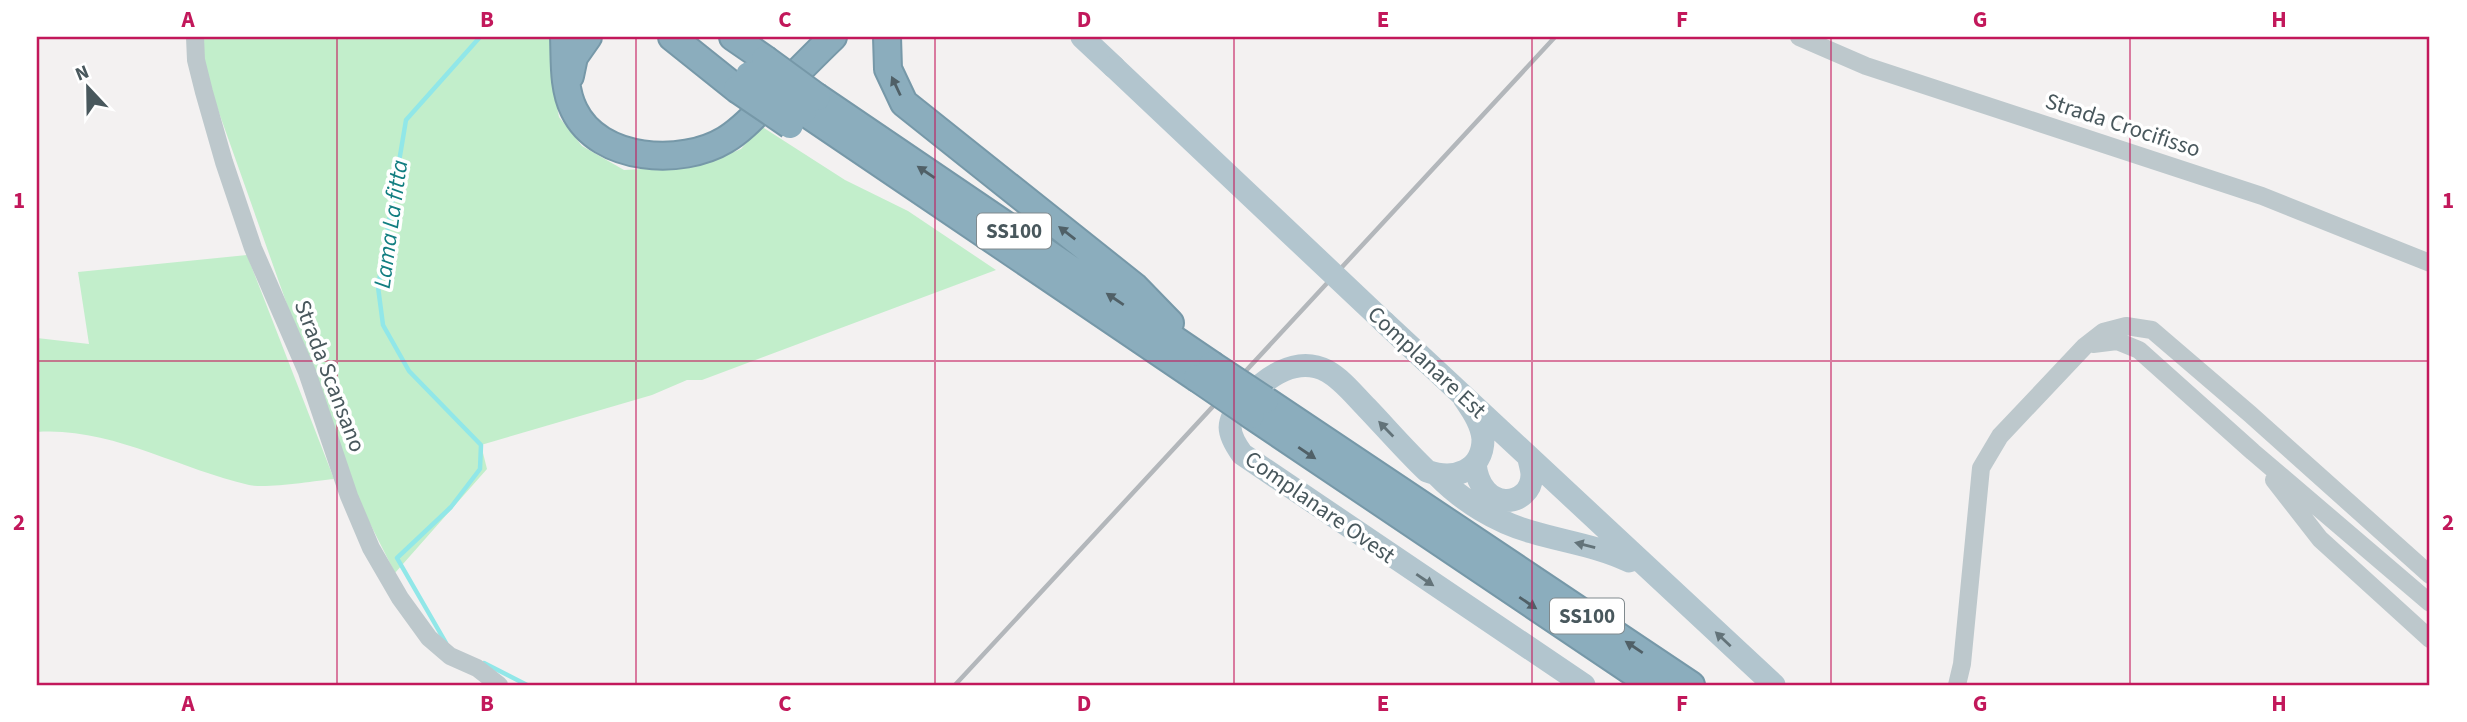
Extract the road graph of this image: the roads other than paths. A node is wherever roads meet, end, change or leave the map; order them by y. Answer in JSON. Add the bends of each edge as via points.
{"nodes":[{"id":1,"x":195,"y":37,"type":"edge"},
{"id":2,"x":564,"y":37,"type":"edge"},
{"id":3,"x":589,"y":37,"type":"edge"},
{"id":4,"x":671,"y":37,"type":"edge"},
{"id":5,"x":699,"y":37,"type":"edge"},
{"id":6,"x":733,"y":37,"type":"edge"},
{"id":7,"x":833,"y":37,"type":"edge"},
{"id":8,"x":887,"y":37,"type":"edge"},
{"id":9,"x":1082,"y":37,"type":"edge"},
{"id":10,"x":1799,"y":37,"type":"edge"},
{"id":11,"x":750,"y":74,"type":"junction"},
{"id":12,"x":567,"y":92,"type":"junction"},
{"id":13,"x":803,"y":111,"type":"junction"},
{"id":14,"x":2430,"y":263,"type":"edge"},
{"id":15,"x":2085,"y":345,"type":"junction"},
{"id":16,"x":1206,"y":368,"type":"junction"},
{"id":17,"x":1464,"y":398,"type":"junction"},
{"id":18,"x":1258,"y":407,"type":"junction"},
{"id":19,"x":2253,"y":452,"type":"junction"},
{"id":20,"x":1529,"y":458,"type":"junction"},
{"id":21,"x":1475,"y":463,"type":"junction"},
{"id":22,"x":1436,"y":474,"type":"junction"},
{"id":23,"x":1648,"y":570,"type":"junction"},
{"id":24,"x":2430,"y":576,"type":"edge"},
{"id":25,"x":2430,"y":603,"type":"edge"},
{"id":26,"x":2430,"y":639,"type":"edge"},
{"id":27,"x":499,"y":685,"type":"edge"},
{"id":28,"x":1584,"y":685,"type":"edge"},
{"id":29,"x":1652,"y":685,"type":"edge"},
{"id":30,"x":1691,"y":685,"type":"edge"},
{"id":31,"x":1774,"y":685,"type":"edge"},
{"id":32,"x":1958,"y":685,"type":"edge"}],
"edges":[{"from":1,"to":27,"type":"street","name":"Strada Scansano","via":[[204,92],[253,248],[307,372],[371,548],[429,638]]},
{"from":2,"to":12,"type":"highway"},
{"from":3,"to":12,"type":"highway","via":[[574,57]]},
{"from":4,"to":11,"type":"highway","number":"SS100"},
{"from":5,"to":11,"type":"highway","number":"SS100"},
{"from":6,"to":11,"type":"highway","number":"SS100"},
{"from":7,"to":12,"type":"highway","via":[[744,126],[709,149],[683,156],[637,153],[612,145],[574,112]]},
{"from":16,"to":8,"type":"highway","number":"SS100","one_way":true,"via":[[1135,287],[904,103],[888,69]]},
{"from":9,"to":17,"type":"main road","name":"Complanare Est","bridge":true},
{"from":10,"to":14,"type":"street","name":"Strada Crocifisso","via":[[1866,66],[2262,196]]},
{"from":11,"to":13,"type":"highway","number":"SS100","bridge":true},
{"from":11,"to":13,"type":"highway","number":"SS100","bridge":true},
{"from":16,"to":13,"type":"highway","number":"SS100","one_way":true},
{"from":13,"to":16,"type":"highway","number":"SS100","via":[[859,169],[912,186]]},
{"from":15,"to":19,"type":"street","via":[[2117,341],[2139,349]]},
{"from":15,"to":24,"type":"street","via":[[2103,332],[2126,326],[2152,330]]},
{"from":15,"to":32,"type":"street","via":[[2000,436],[1981,468]]},
{"from":16,"to":18,"type":"highway","number":"SS100","bridge":true},
{"from":17,"to":20,"type":"main road","name":"Complanare Est"},
{"from":17,"to":21,"type":"main road","via":[[1483,437]]},
{"from":18,"to":29,"type":"highway","number":"SS100","one_way":true},
{"from":30,"to":18,"type":"highway","number":"SS100","one_way":true},
{"from":19,"to":25,"type":"street"},
{"from":19,"to":26,"type":"street","via":[[2320,540]]},
{"from":20,"to":21,"type":"main road","via":[[1532,476],[1528,488],[1518,498],[1505,501],[1493,499],[1482,489]]},
{"from":20,"to":23,"type":"main road","name":"Complanare Est"},
{"from":21,"to":22,"type":"main road","via":[[1457,475]]},
{"from":23,"to":22,"type":"main road","name":"Complanare Ovest","one_way":true,"via":[[1609,551],[1506,524],[1450,489]]},
{"from":22,"to":28,"type":"main road","name":"Complanare Ovest","one_way":true,"via":[[1427,471],[1344,384],[1312,366],[1295,366],[1258,386],[1234,412],[1229,425],[1242,454]]},
{"from":31,"to":23,"type":"main road","name":"Complanare Est","one_way":true}]}
